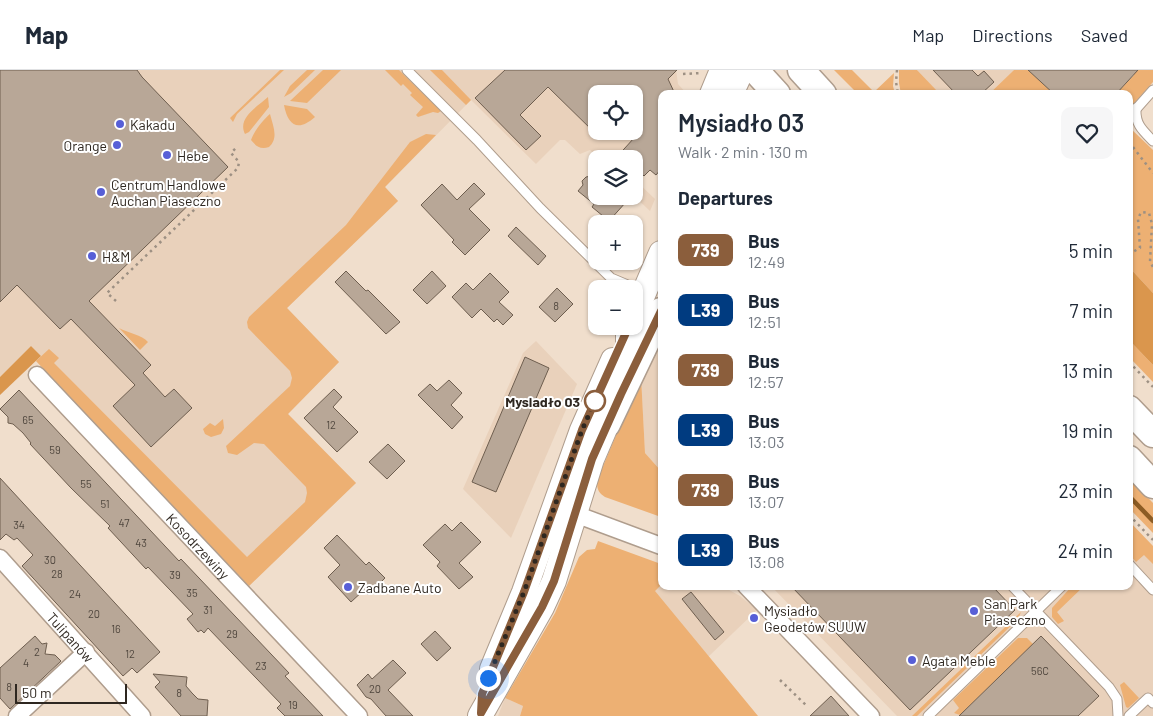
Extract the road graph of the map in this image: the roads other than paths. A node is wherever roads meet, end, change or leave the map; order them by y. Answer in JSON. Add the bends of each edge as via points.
{"nodes":[{"id":1,"x":407,"y":70,"type":"edge"},
{"id":2,"x":742,"y":70,"type":"edge"},
{"id":3,"x":755,"y":70,"type":"edge"},
{"id":4,"x":801,"y":70,"type":"edge"},
{"id":5,"x":733,"y":90,"type":"edge"},
{"id":6,"x":773,"y":90,"type":"edge"},
{"id":7,"x":819,"y":90,"type":"edge"},
{"id":8,"x":1153,"y":90,"type":"edge"},
{"id":9,"x":1136,"y":108,"type":"junction"},
{"id":10,"x":1133,"y":112,"type":"edge"},
{"id":11,"x":1153,"y":140,"type":"edge"},
{"id":12,"x":658,"y":271,"type":"edge"},
{"id":13,"x":653,"y":302,"type":"edge"},
{"id":14,"x":643,"y":312,"type":"edge"},
{"id":15,"x":625,"y":335,"type":"edge"},
{"id":16,"x":629,"y":335,"type":"edge"},
{"id":17,"x":37,"y":375,"type":"dead end"},
{"id":18,"x":1133,"y":413,"type":"edge"},
{"id":19,"x":607,"y":424,"type":"junction"},
{"id":20,"x":1153,"y":434,"type":"edge"},
{"id":21,"x":1133,"y":464,"type":"edge"},
{"id":22,"x":1153,"y":485,"type":"edge"},
{"id":23,"x":565,"y":510,"type":"junction"},
{"id":24,"x":658,"y":545,"type":"edge"},
{"id":25,"x":0,"y":558,"type":"edge"},
{"id":26,"x":1133,"y":568,"type":"edge"},
{"id":27,"x":750,"y":590,"type":"edge"},
{"id":28,"x":1016,"y":590,"type":"edge"},
{"id":29,"x":1058,"y":590,"type":"edge"},
{"id":30,"x":1153,"y":590,"type":"edge"},
{"id":31,"x":1036,"y":611,"type":"junction"},
{"id":32,"x":86,"y":652,"type":"junction"},
{"id":33,"x":1153,"y":703,"type":"edge"},
{"id":34,"x":481,"y":715,"type":"edge"},
{"id":35,"x":17,"y":716,"type":"edge"},
{"id":36,"x":142,"y":716,"type":"edge"},
{"id":37,"x":359,"y":716,"type":"edge"},
{"id":38,"x":871,"y":716,"type":"edge"},
{"id":39,"x":928,"y":716,"type":"edge"},
{"id":40,"x":1118,"y":716,"type":"edge"},
{"id":41,"x":1129,"y":716,"type":"edge"}],
"edges":[{"from":1,"to":13,"type":"lane","via":[[611,278]]},
{"from":2,"to":5,"type":"street"},
{"from":3,"to":6,"type":"main road"},
{"from":4,"to":7,"type":"main road"},
{"from":8,"to":9,"type":"lane"},
{"from":9,"to":10,"type":"lane"},
{"from":9,"to":11,"type":"lane","via":[[1138,125]]},
{"from":12,"to":13,"type":"street"},
{"from":13,"to":14,"type":"street"},
{"from":13,"to":19,"type":"main road"},
{"from":15,"to":23,"type":"street","via":[[582,430]]},
{"from":16,"to":19,"type":"street","via":[[625,366]]},
{"from":17,"to":37,"type":"street","name":"Kosodrzewiny"},
{"from":18,"to":20,"type":"main road"},
{"from":19,"to":23,"type":"street"},
{"from":21,"to":22,"type":"main road"},
{"from":23,"to":24,"type":"street"},
{"from":23,"to":34,"type":"street","via":[[518,608],[482,694]]},
{"from":25,"to":32,"type":"street","name":"Tulipanów"},
{"from":26,"to":30,"type":"lane"},
{"from":27,"to":38,"type":"street"},
{"from":28,"to":31,"type":"lane"},
{"from":29,"to":31,"type":"lane"},
{"from":31,"to":39,"type":"lane"},
{"from":31,"to":40,"type":"lane","via":[[1109,687],[1116,699]]},
{"from":32,"to":35,"type":"street"},
{"from":32,"to":36,"type":"street","name":"Tulipanów"},
{"from":33,"to":41,"type":"lane","via":[[1148,698]]}]}
